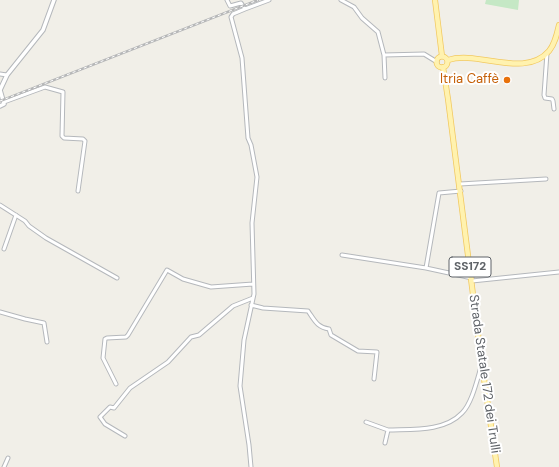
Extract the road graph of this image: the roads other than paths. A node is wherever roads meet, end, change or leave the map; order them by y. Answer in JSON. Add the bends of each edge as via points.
{"nodes":[{"id":1,"x":54,"y":0,"type":"edge"},
{"id":2,"x":227,"y":0,"type":"edge"},
{"id":3,"x":269,"y":0,"type":"edge"},
{"id":4,"x":341,"y":0,"type":"edge"},
{"id":5,"x":435,"y":0,"type":"edge"},
{"id":6,"x":245,"y":9,"type":"junction"},
{"id":7,"x":559,"y":26,"type":"edge"},
{"id":8,"x":547,"y":53,"type":"junction"},
{"id":9,"x":384,"y":55,"type":"junction"},
{"id":10,"x":442,"y":56,"type":"junction"},
{"id":11,"x":448,"y":60,"type":"junction"},
{"id":12,"x":437,"y":62,"type":"junction"},
{"id":13,"x":443,"y":68,"type":"junction"},
{"id":14,"x":0,"y":74,"type":"edge"},
{"id":15,"x":7,"y":75,"type":"junction"},
{"id":16,"x":385,"y":78,"type":"dead end"},
{"id":17,"x":4,"y":102,"type":"junction"},
{"id":18,"x":0,"y":106,"type":"edge"},
{"id":19,"x":554,"y":109,"type":"dead end"},
{"id":20,"x":546,"y":179,"type":"dead end"},
{"id":21,"x":460,"y":184,"type":"junction"},
{"id":22,"x":460,"y":191,"type":"junction"},
{"id":23,"x":78,"y":192,"type":"dead end"},
{"id":24,"x":0,"y":205,"type":"edge"},
{"id":25,"x":16,"y":215,"type":"junction"},
{"id":26,"x":4,"y":249,"type":"dead end"},
{"id":27,"x":342,"y":255,"type":"dead end"},
{"id":28,"x":426,"y":268,"type":"junction"},
{"id":29,"x":559,"y":272,"type":"edge"},
{"id":30,"x":117,"y":278,"type":"dead end"},
{"id":31,"x":472,"y":280,"type":"junction"},
{"id":32,"x":253,"y":284,"type":"junction"},
{"id":33,"x":253,"y":298,"type":"junction"},
{"id":34,"x":251,"y":305,"type":"junction"},
{"id":35,"x":0,"y":312,"type":"edge"},
{"id":36,"x":47,"y":342,"type":"dead end"},
{"id":37,"x":482,"y":365,"type":"junction"},
{"id":38,"x":374,"y":379,"type":"dead end"},
{"id":39,"x":116,"y":384,"type":"dead end"},
{"id":40,"x":366,"y":422,"type":"dead end"},
{"id":41,"x":388,"y":430,"type":"junction"},
{"id":42,"x":125,"y":436,"type":"dead end"},
{"id":43,"x":385,"y":443,"type":"dead end"},
{"id":44,"x":8,"y":458,"type":"dead end"},
{"id":45,"x":4,"y":467,"type":"edge"},
{"id":46,"x":251,"y":467,"type":"edge"},
{"id":47,"x":497,"y":467,"type":"edge"}],
"edges":[{"from":1,"to":15,"type":"street","via":[[43,30]]},
{"from":2,"to":6,"type":"street","via":[[230,6],[242,3]]},
{"from":3,"to":6,"type":"street"},
{"from":4,"to":9,"type":"street","via":[[354,7],[362,18],[376,29]]},
{"from":5,"to":10,"type":"main road"},
{"from":6,"to":32,"type":"street","via":[[231,17],[242,58],[248,138],[257,177],[252,223]]},
{"from":7,"to":8,"type":"main road"},
{"from":8,"to":11,"type":"main road","via":[[525,64],[461,58]]},
{"from":8,"to":19,"type":"street","via":[[544,95],[545,98],[552,99]]},
{"from":9,"to":12,"type":"street","via":[[424,54]]},
{"from":9,"to":16,"type":"street"},
{"from":10,"to":11,"type":"main road"},
{"from":10,"to":12,"type":"main road"},
{"from":11,"to":13,"type":"main road"},
{"from":12,"to":13,"type":"main road"},
{"from":13,"to":21,"type":"main road","name":"Strada Statale 172 dei Trulli","number":"SS172"},
{"from":14,"to":15,"type":"street"},
{"from":15,"to":17,"type":"street","via":[[0,90]]},
{"from":17,"to":18,"type":"street"},
{"from":17,"to":23,"type":"street","via":[[45,87],[63,92],[62,136],[85,140]]},
{"from":20,"to":21,"type":"street"},
{"from":21,"to":22,"type":"main road","name":"Strada Statale 172 dei Trulli","number":"SS172"},
{"from":22,"to":28,"type":"street","via":[[438,193]]},
{"from":22,"to":31,"type":"main road","name":"Strada Statale 172 dei Trulli","number":"SS172"},
{"from":24,"to":25,"type":"street"},
{"from":25,"to":26,"type":"street"},
{"from":25,"to":30,"type":"street","via":[[46,238]]},
{"from":27,"to":28,"type":"street"},
{"from":28,"to":31,"type":"street"},
{"from":29,"to":31,"type":"street"},
{"from":31,"to":37,"type":"main road","name":"Strada Statale 172 dei Trulli","number":"SS172"},
{"from":32,"to":33,"type":"street"},
{"from":32,"to":39,"type":"street","via":[[211,287],[183,279],[167,270],[128,335],[105,339],[103,358]]},
{"from":33,"to":34,"type":"street"},
{"from":33,"to":42,"type":"street","via":[[233,306],[199,335],[191,337],[168,362],[130,388],[114,408],[110,407],[100,417],[105,424]]},
{"from":34,"to":38,"type":"street","via":[[308,311],[315,322],[329,329],[331,335],[358,351],[377,352]]},
{"from":34,"to":46,"type":"street","via":[[244,340],[240,386]]},
{"from":35,"to":36,"type":"street","via":[[44,323]]},
{"from":37,"to":41,"type":"street","via":[[471,398],[463,412],[452,421],[432,428]]},
{"from":37,"to":47,"type":"main road","name":"Strada Statale 172 dei Trulli","number":"SS172"},
{"from":40,"to":41,"type":"street"},
{"from":41,"to":43,"type":"street"},
{"from":44,"to":45,"type":"street"}]}
